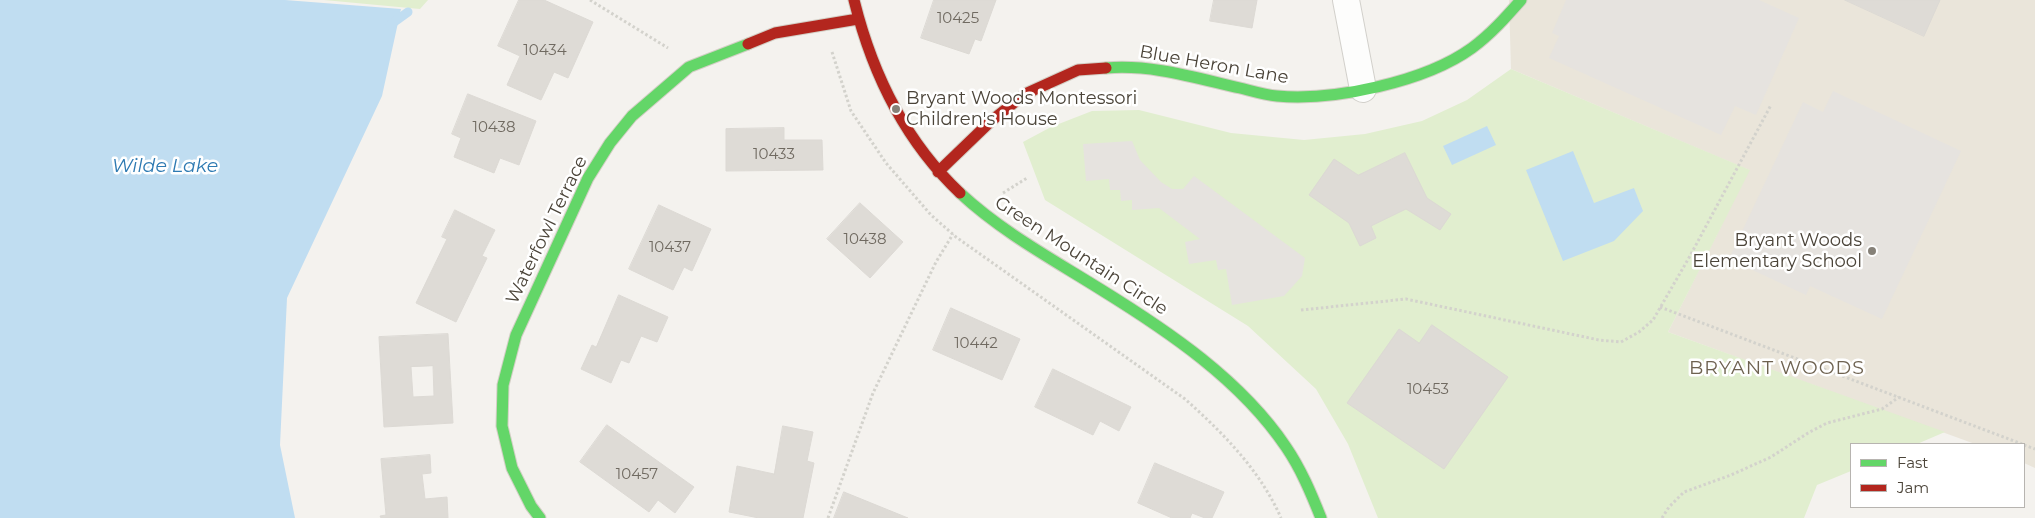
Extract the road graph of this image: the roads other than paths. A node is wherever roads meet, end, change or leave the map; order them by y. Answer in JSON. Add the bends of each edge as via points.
{"nodes":[{"id":1,"x":854,"y":0,"type":"edge"},
{"id":2,"x":1346,"y":0,"type":"edge"},
{"id":3,"x":1521,"y":0,"type":"edge"},
{"id":4,"x":858,"y":19,"type":"junction"},
{"id":5,"x":1363,"y":89,"type":"junction"},
{"id":6,"x":938,"y":172,"type":"junction"},
{"id":7,"x":540,"y":518,"type":"edge"},
{"id":8,"x":1321,"y":518,"type":"edge"}],
"edges":[{"from":1,"to":4,"type":"street","name":"Green Mountain Circle"},
{"from":2,"to":5,"type":"street"},
{"from":3,"to":5,"type":"street","name":"Blue Heron Lane","via":[[1501,23],[1464,53],[1411,78]]},
{"from":4,"to":6,"type":"street","name":"Green Mountain Circle","via":[[878,78],[907,131]]},
{"from":4,"to":7,"type":"street","name":"Waterfowl Terrace","via":[[775,32],[689,67],[632,116],[610,143],[588,178],[516,335],[503,385],[502,426],[512,468]]},
{"from":5,"to":6,"type":"street","name":"Blue Heron Lane","via":[[1316,96],[1276,96],[1156,68],[1078,70],[1025,94],[991,121]]},
{"from":6,"to":8,"type":"street","name":"Green Mountain Circle","via":[[980,212],[1158,328],[1203,360],[1240,393],[1282,440],[1314,494]]}]}
